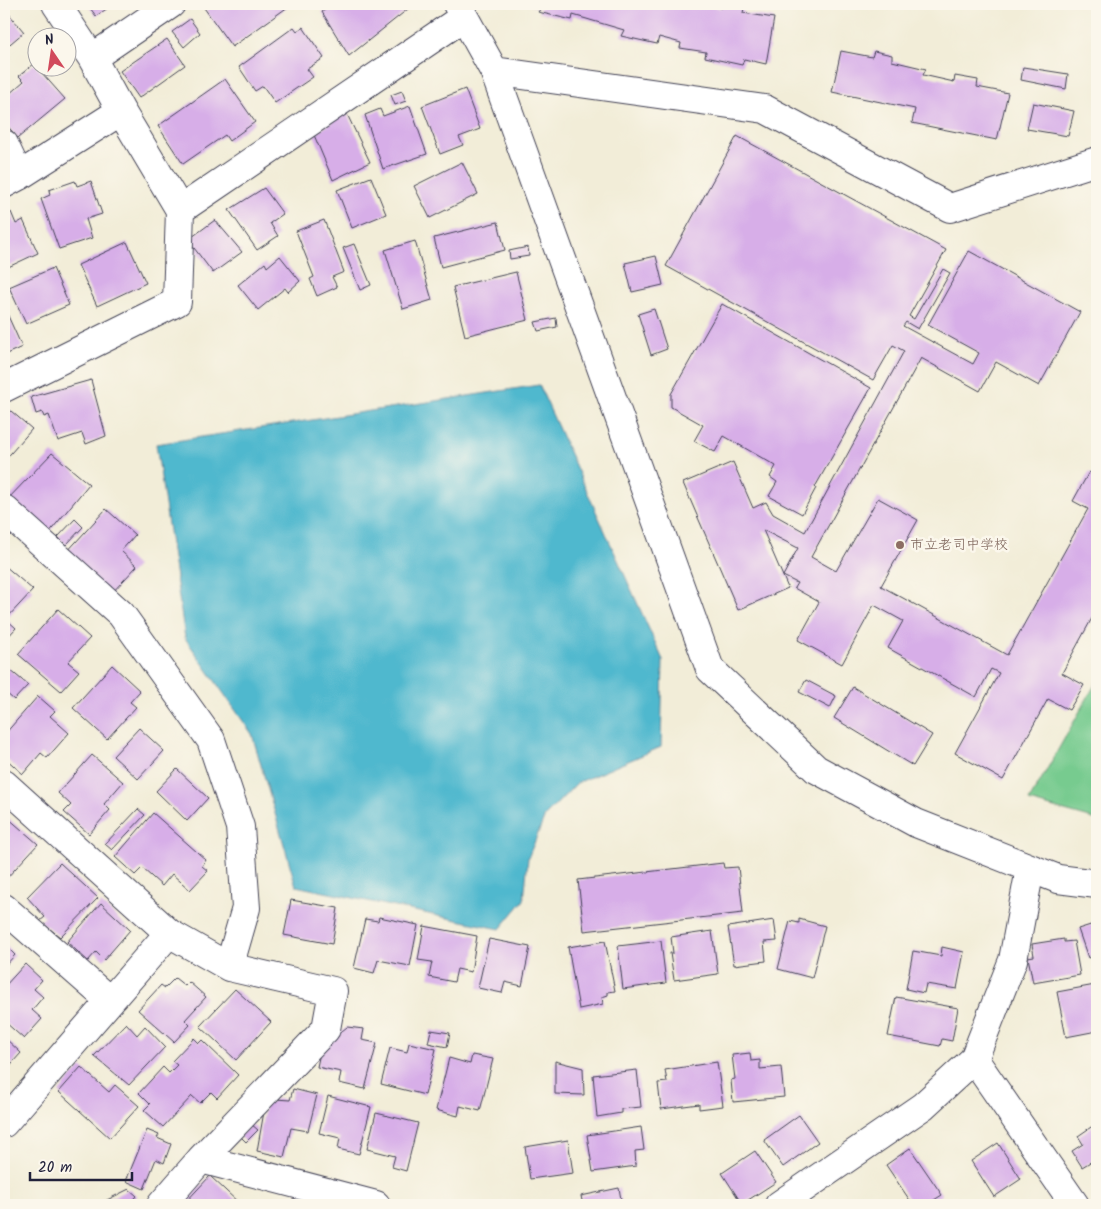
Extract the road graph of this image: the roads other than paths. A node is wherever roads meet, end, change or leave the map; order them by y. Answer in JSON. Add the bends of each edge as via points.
{"nodes":[{"id":1,"x":56,"y":4,"type":"edge"},
{"id":2,"x":171,"y":4,"type":"edge"},
{"id":3,"x":461,"y":10,"type":"edge"},
{"id":4,"x":92,"y":58,"type":"junction"},
{"id":5,"x":494,"y":71,"type":"junction"},
{"id":6,"x":121,"y":111,"type":"junction"},
{"id":7,"x":4,"y":144,"type":"edge"},
{"id":8,"x":1097,"y":161,"type":"edge"},
{"id":9,"x":12,"y":180,"type":"edge"},
{"id":10,"x":180,"y":210,"type":"junction"},
{"id":11,"x":4,"y":388,"type":"edge"},
{"id":12,"x":4,"y":509,"type":"edge"},
{"id":13,"x":4,"y":784,"type":"edge"},
{"id":14,"x":1030,"y":868,"type":"junction"},
{"id":15,"x":1097,"y":884,"type":"edge"},
{"id":16,"x":4,"y":908,"type":"edge"},
{"id":17,"x":169,"y":933,"type":"junction"},
{"id":18,"x":229,"y":967,"type":"junction"},
{"id":19,"x":110,"y":1001,"type":"junction"},
{"id":20,"x":974,"y":1059,"type":"junction"},
{"id":21,"x":4,"y":1123,"type":"edge"},
{"id":22,"x":201,"y":1159,"type":"junction"},
{"id":23,"x":363,"y":1203,"type":"edge"},
{"id":24,"x":161,"y":1205,"type":"edge"},
{"id":25,"x":779,"y":1205,"type":"edge"},
{"id":26,"x":1075,"y":1205,"type":"edge"}],
"edges":[{"from":1,"to":4,"type":"street"},
{"from":2,"to":4,"type":"street"},
{"from":3,"to":5,"type":"street"},
{"from":3,"to":10,"type":"street"},
{"from":4,"to":6,"type":"street"},
{"from":5,"to":8,"type":"street","via":[[766,109],[950,208]]},
{"from":5,"to":14,"type":"street","via":[[710,669],[816,769],[916,823]]},
{"from":6,"to":9,"type":"street"},
{"from":6,"to":10,"type":"street"},
{"from":7,"to":9,"type":"street"},
{"from":10,"to":11,"type":"street","via":[[177,302]]},
{"from":12,"to":18,"type":"street","via":[[121,614],[211,740],[240,827],[246,908]]},
{"from":13,"to":17,"type":"street"},
{"from":14,"to":15,"type":"street","via":[[1058,879]]},
{"from":14,"to":20,"type":"street","via":[[1013,960]]},
{"from":16,"to":19,"type":"street"},
{"from":17,"to":18,"type":"street"},
{"from":17,"to":19,"type":"street"},
{"from":18,"to":22,"type":"street","via":[[333,991],[326,1029]]},
{"from":19,"to":21,"type":"street"},
{"from":20,"to":25,"type":"street","via":[[923,1106]]},
{"from":20,"to":26,"type":"street"},
{"from":22,"to":23,"type":"street"},
{"from":22,"to":24,"type":"street"}]}
